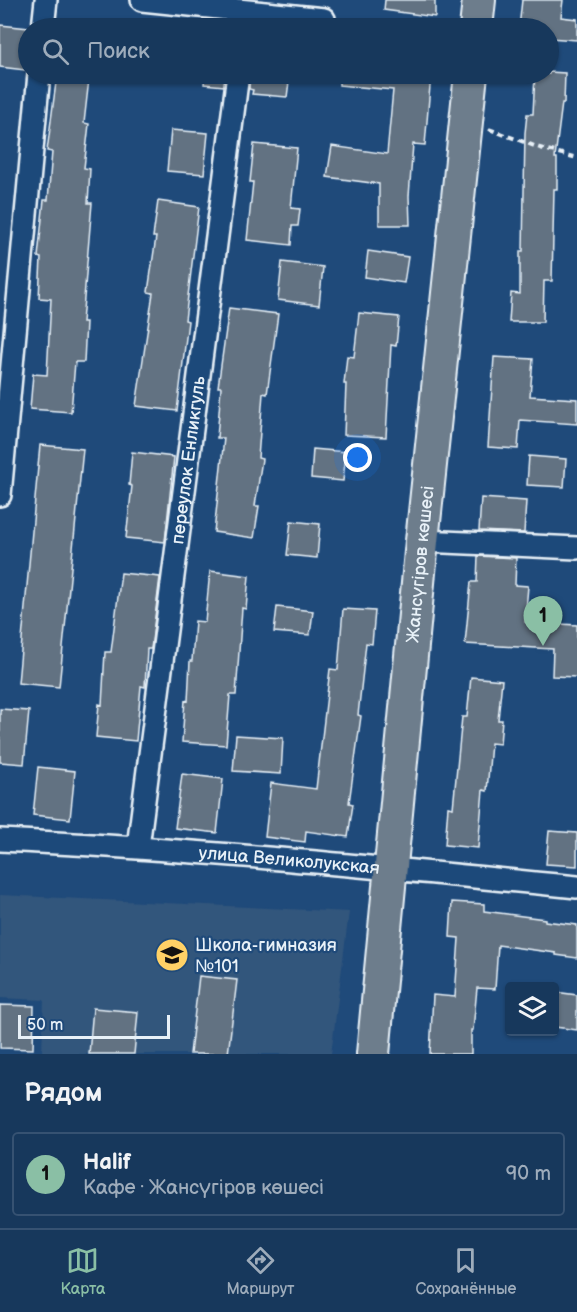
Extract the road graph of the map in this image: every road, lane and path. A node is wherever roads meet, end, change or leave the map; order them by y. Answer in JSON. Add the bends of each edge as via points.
{"nodes":[{"id":1,"x":46,"y":0,"type":"edge"},
{"id":2,"x":142,"y":0,"type":"edge"},
{"id":3,"x":479,"y":0,"type":"edge"},
{"id":4,"x":244,"y":13,"type":"edge"},
{"id":5,"x":44,"y":18,"type":"edge"},
{"id":6,"x":311,"y":18,"type":"edge"},
{"id":7,"x":477,"y":18,"type":"edge"},
{"id":8,"x":38,"y":84,"type":"edge"},
{"id":9,"x":237,"y":84,"type":"edge"},
{"id":10,"x":470,"y":84,"type":"edge"},
{"id":11,"x":466,"y":120,"type":"junction"},
{"id":12,"x":577,"y":158,"type":"edge"},
{"id":13,"x":0,"y":495,"type":"edge"},
{"id":14,"x":422,"y":541,"type":"junction"},
{"id":15,"x":577,"y":548,"type":"edge"},
{"id":16,"x":0,"y":840,"type":"edge"},
{"id":17,"x":138,"y":847,"type":"junction"},
{"id":18,"x":390,"y":868,"type":"junction"},
{"id":19,"x":577,"y":887,"type":"edge"},
{"id":20,"x":373,"y":1054,"type":"edge"}],
"edges":[{"from":1,"to":5,"type":"street"},
{"from":2,"to":4,"type":"street"},
{"from":3,"to":7,"type":"main road"},
{"from":4,"to":6,"type":"street"},
{"from":8,"to":13,"type":"street"},
{"from":9,"to":17,"type":"street","name":"переулок Енликгуль"},
{"from":10,"to":11,"type":"main road","name":"Жансүгіров көшесі"},
{"from":11,"to":12,"type":"path"},
{"from":11,"to":14,"type":"main road","name":"Жансүгіров көшесі"},
{"from":14,"to":15,"type":"street"},
{"from":14,"to":18,"type":"main road","name":"Жансүгіров көшесі"},
{"from":16,"to":17,"type":"street","name":"улица Великолукская"},
{"from":17,"to":18,"type":"street","name":"улица Великолукская"},
{"from":18,"to":19,"type":"street","name":"улица Великолукская"},
{"from":18,"to":20,"type":"main road","name":"Жансүгіров көшесі"}]}
